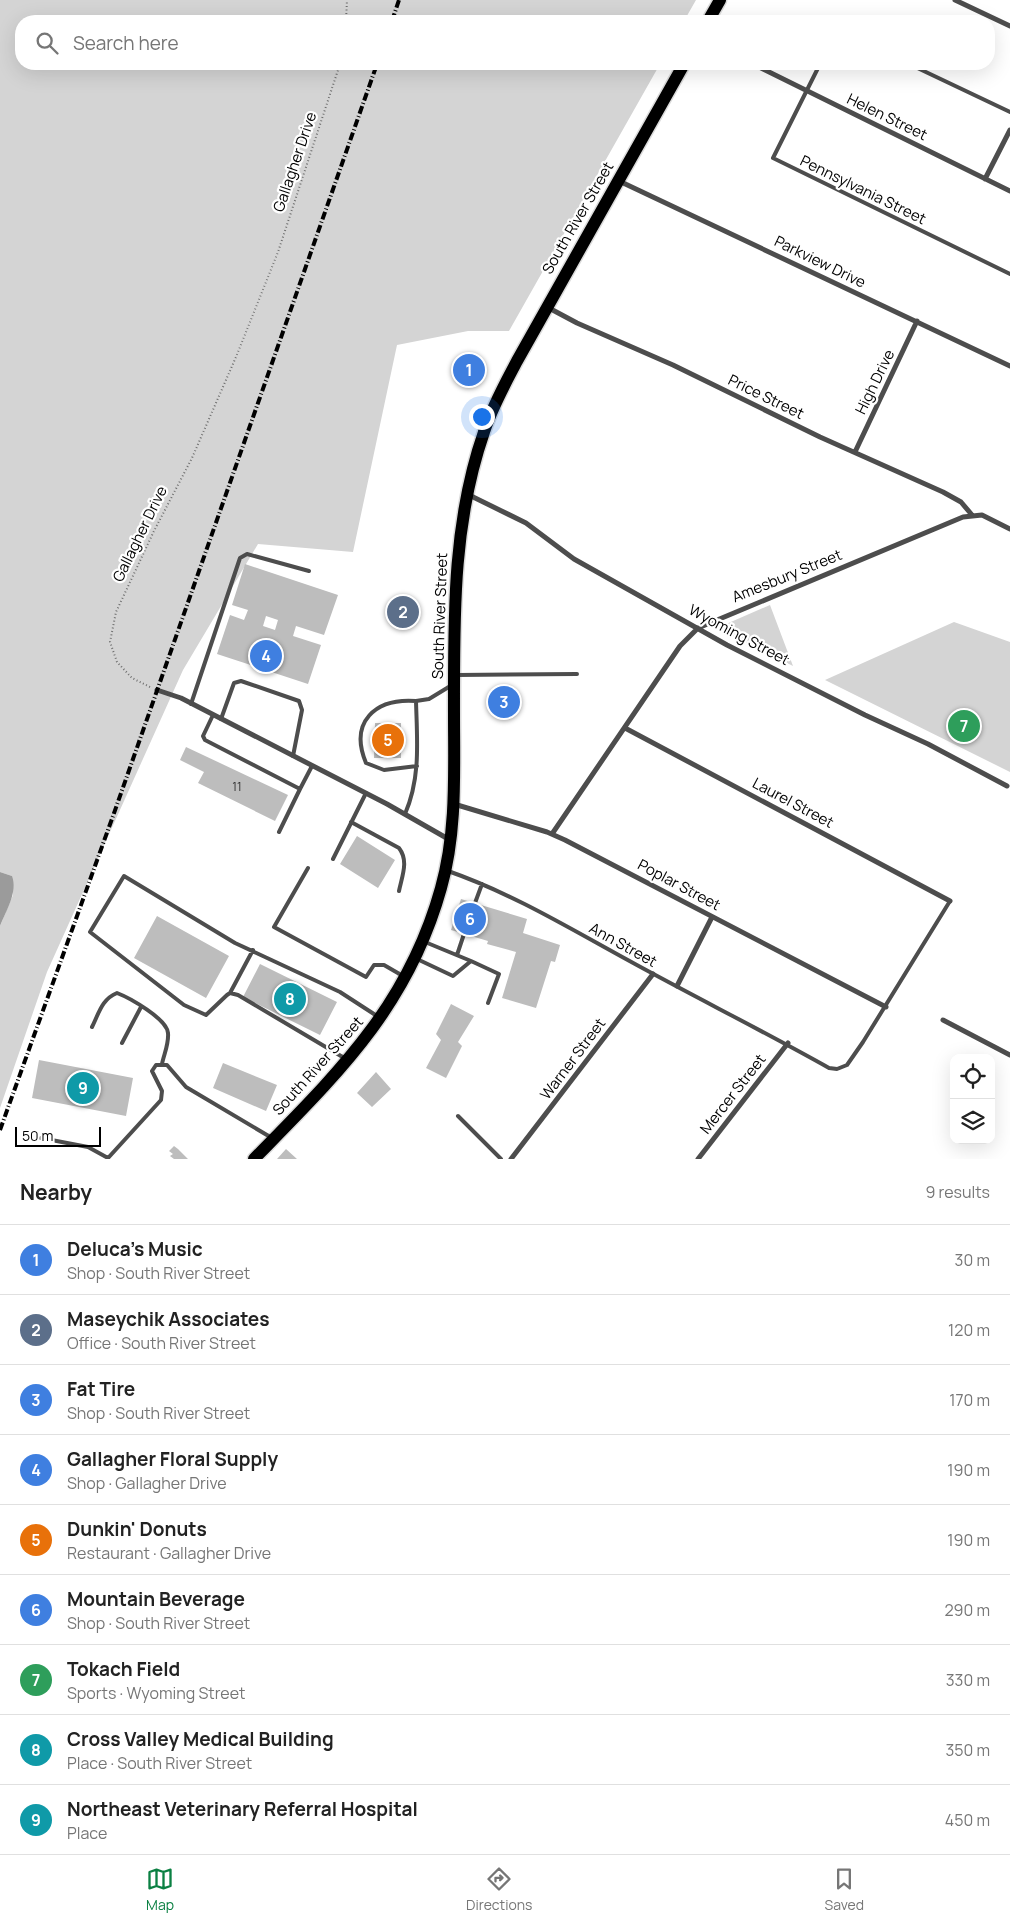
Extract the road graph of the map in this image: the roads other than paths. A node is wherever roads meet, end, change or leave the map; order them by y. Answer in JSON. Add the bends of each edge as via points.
{"nodes":[{"id":1,"x":720,"y":0,"type":"edge"},
{"id":2,"x":955,"y":0,"type":"edge"},
{"id":3,"x":711,"y":15,"type":"edge"},
{"id":4,"x":987,"y":15,"type":"edge"},
{"id":5,"x":995,"y":19,"type":"edge"},
{"id":6,"x":1010,"y":26,"type":"edge"},
{"id":7,"x":681,"y":70,"type":"edge"},
{"id":8,"x":765,"y":70,"type":"edge"},
{"id":9,"x":817,"y":70,"type":"edge"},
{"id":10,"x":922,"y":70,"type":"edge"},
{"id":11,"x":806,"y":92,"type":"junction"},
{"id":12,"x":1010,"y":112,"type":"edge"},
{"id":13,"x":1010,"y":130,"type":"edge"},
{"id":14,"x":985,"y":179,"type":"junction"},
{"id":15,"x":618,"y":181,"type":"junction"},
{"id":16,"x":1010,"y":191,"type":"edge"},
{"id":17,"x":1010,"y":274,"type":"edge"},
{"id":18,"x":547,"y":306,"type":"junction"},
{"id":19,"x":917,"y":321,"type":"junction"},
{"id":20,"x":1010,"y":366,"type":"edge"},
{"id":21,"x":855,"y":452,"type":"junction"},
{"id":22,"x":467,"y":494,"type":"junction"},
{"id":23,"x":972,"y":515,"type":"junction"},
{"id":24,"x":1010,"y":529,"type":"edge"},
{"id":25,"x":309,"y":571,"type":"dead end"},
{"id":26,"x":698,"y":628,"type":"junction"},
{"id":27,"x":577,"y":674,"type":"dead end"},
{"id":28,"x":454,"y":679,"type":"junction"},
{"id":29,"x":157,"y":690,"type":"road end"},
{"id":30,"x":416,"y":701,"type":"junction"},
{"id":31,"x":191,"y":704,"type":"junction"},
{"id":32,"x":213,"y":715,"type":"junction"},
{"id":33,"x":221,"y":719,"type":"junction"},
{"id":34,"x":625,"y":728,"type":"junction"},
{"id":35,"x":293,"y":756,"type":"junction"},
{"id":36,"x":312,"y":766,"type":"junction"},
{"id":37,"x":417,"y":766,"type":"junction"},
{"id":38,"x":1007,"y":786,"type":"dead end"},
{"id":39,"x":300,"y":789,"type":"junction"},
{"id":40,"x":366,"y":793,"type":"junction"},
{"id":41,"x":454,"y":804,"type":"junction"},
{"id":42,"x":405,"y":814,"type":"junction"},
{"id":43,"x":351,"y":822,"type":"junction"},
{"id":44,"x":279,"y":832,"type":"dead end"},
{"id":45,"x":552,"y":834,"type":"junction"},
{"id":46,"x":451,"y":840,"type":"junction"},
{"id":47,"x":333,"y":859,"type":"dead end"},
{"id":48,"x":308,"y":868,"type":"dead end"},
{"id":49,"x":446,"y":870,"type":"junction"},
{"id":50,"x":482,"y":884,"type":"junction"},
{"id":51,"x":399,"y":891,"type":"dead end"},
{"id":52,"x":950,"y":901,"type":"joint"},
{"id":53,"x":475,"y":903,"type":"dead end"},
{"id":54,"x":712,"y":917,"type":"junction"},
{"id":55,"x":464,"y":934,"type":"dead end"},
{"id":56,"x":422,"y":941,"type":"junction"},
{"id":57,"x":253,"y":950,"type":"junction"},
{"id":58,"x":456,"y":955,"type":"junction"},
{"id":59,"x":415,"y":958,"type":"junction"},
{"id":60,"x":471,"y":961,"type":"junction"},
{"id":61,"x":653,"y":974,"type":"junction"},
{"id":62,"x":405,"y":977,"type":"junction"},
{"id":63,"x":677,"y":986,"type":"junction"},
{"id":64,"x":230,"y":993,"type":"junction"},
{"id":65,"x":488,"y":1003,"type":"dead end"},
{"id":66,"x":141,"y":1007,"type":"junction"},
{"id":67,"x":886,"y":1007,"type":"junction"},
{"id":68,"x":382,"y":1018,"type":"junction"},
{"id":69,"x":943,"y":1020,"type":"dead end"},
{"id":70,"x":92,"y":1027,"type":"dead end"},
{"id":71,"x":122,"y":1043,"type":"dead end"},
{"id":72,"x":788,"y":1043,"type":"junction"},
{"id":73,"x":1010,"y":1055,"type":"edge"},
{"id":74,"x":348,"y":1060,"type":"junction"},
{"id":75,"x":162,"y":1064,"type":"junction"},
{"id":76,"x":458,"y":1116,"type":"dead end"},
{"id":77,"x":41,"y":1138,"type":"dead end"},
{"id":78,"x":274,"y":1139,"type":"junction"},
{"id":79,"x":108,"y":1158,"type":"edge"},
{"id":80,"x":254,"y":1159,"type":"edge"},
{"id":81,"x":501,"y":1159,"type":"edge"},
{"id":82,"x":512,"y":1159,"type":"edge"},
{"id":83,"x":698,"y":1159,"type":"edge"}],
"edges":[{"from":1,"to":3,"type":"main road"},
{"from":2,"to":4,"type":"street"},
{"from":5,"to":6,"type":"street"},
{"from":7,"to":15,"type":"main road","name":"South River Street"},
{"from":8,"to":11,"type":"street","name":"Helen Street"},
{"from":9,"to":11,"type":"lane"},
{"from":10,"to":12,"type":"lane"},
{"from":11,"to":14,"type":"street","name":"Helen Street"},
{"from":11,"to":17,"type":"lane","name":"Pennsylvania Street","via":[[773,158]]},
{"from":13,"to":14,"type":"street"},
{"from":14,"to":16,"type":"street","name":"Helen Street"},
{"from":15,"to":18,"type":"main road","name":"South River Street"},
{"from":15,"to":19,"type":"street","name":"Parkview Drive"},
{"from":18,"to":21,"type":"street","name":"Price Street","via":[[576,323],[673,364],[758,408]]},
{"from":18,"to":22,"type":"main road","name":"South River Street","via":[[496,402]]},
{"from":19,"to":20,"type":"street","name":"Parkview Drive"},
{"from":19,"to":21,"type":"street","name":"High Drive"},
{"from":21,"to":23,"type":"street","name":"Price Street","via":[[943,492],[961,502]]},
{"from":22,"to":26,"type":"street","name":"Wyoming Street","via":[[526,523],[574,559]]},
{"from":22,"to":28,"type":"main road","name":"South River Street","via":[[458,548]]},
{"from":23,"to":24,"type":"street","via":[[982,516]]},
{"from":23,"to":26,"type":"street","name":"Amesbury Street","via":[[948,522]]},
{"from":25,"to":31,"type":"lane","via":[[247,554],[240,558]]},
{"from":26,"to":34,"type":"street","name":"Amesbury Street","via":[[680,646]]},
{"from":26,"to":38,"type":"street","name":"Wyoming Street"},
{"from":27,"to":28,"type":"lane"},
{"from":28,"to":30,"type":"lane","via":[[429,699]]},
{"from":28,"to":41,"type":"main road","name":"South River Street"},
{"from":29,"to":31,"type":"street"},
{"from":30,"to":37,"type":"lane"},
{"from":30,"to":37,"type":"lane","via":[[388,702],[369,715],[362,732],[362,753],[366,763],[384,770]]},
{"from":31,"to":32,"type":"street"},
{"from":32,"to":33,"type":"street"},
{"from":32,"to":39,"type":"lane","via":[[203,736],[205,740]]},
{"from":33,"to":35,"type":"street"},
{"from":33,"to":35,"type":"lane","via":[[234,683],[242,681],[299,701],[302,710]]},
{"from":34,"to":45,"type":"street","name":"Amesbury Street"},
{"from":34,"to":52,"type":"street","name":"Laurel Street"},
{"from":35,"to":36,"type":"street"},
{"from":36,"to":39,"type":"lane"},
{"from":36,"to":40,"type":"street"},
{"from":37,"to":42,"type":"lane","via":[[413,793]]},
{"from":39,"to":44,"type":"lane"},
{"from":40,"to":42,"type":"street"},
{"from":40,"to":43,"type":"lane"},
{"from":41,"to":45,"type":"street","name":"Poplar Street"},
{"from":41,"to":46,"type":"main road","name":"South River Street"},
{"from":42,"to":46,"type":"street"},
{"from":43,"to":47,"type":"lane"},
{"from":43,"to":51,"type":"lane","via":[[403,853]]},
{"from":45,"to":54,"type":"street","name":"Poplar Street"},
{"from":46,"to":49,"type":"main road","name":"South River Street"},
{"from":48,"to":62,"type":"lane","via":[[274,927],[366,976],[374,965],[384,965]]},
{"from":49,"to":50,"type":"lane","name":"Ann Street"},
{"from":49,"to":56,"type":"main road","name":"South River Street"},
{"from":50,"to":53,"type":"lane"},
{"from":50,"to":61,"type":"lane","name":"Ann Street"},
{"from":52,"to":67,"type":"lane"},
{"from":54,"to":63,"type":"street"},
{"from":54,"to":67,"type":"street","name":"Poplar Street"},
{"from":55,"to":58,"type":"lane"},
{"from":56,"to":58,"type":"lane"},
{"from":56,"to":59,"type":"main road","name":"South River Street"},
{"from":57,"to":64,"type":"lane"},
{"from":57,"to":64,"type":"lane","via":[[235,943],[124,876],[90,932],[184,1005],[206,1015]]},
{"from":57,"to":68,"type":"lane","via":[[340,992]]},
{"from":58,"to":60,"type":"lane"},
{"from":59,"to":60,"type":"lane","via":[[453,976]]},
{"from":59,"to":62,"type":"main road","name":"South River Street"},
{"from":60,"to":65,"type":"lane","via":[[499,974]]},
{"from":61,"to":63,"type":"lane","name":"Ann Street"},
{"from":61,"to":82,"type":"street","name":"Warner Street"},
{"from":62,"to":68,"type":"main road","name":"South River Street"},
{"from":63,"to":72,"type":"lane","name":"Ann Street"},
{"from":64,"to":74,"type":"lane"},
{"from":66,"to":70,"type":"lane","via":[[117,993],[109,996]]},
{"from":66,"to":71,"type":"lane"},
{"from":66,"to":75,"type":"lane","via":[[166,1025],[167,1043]]},
{"from":67,"to":72,"type":"lane","name":"Ann Street","via":[[842,1069],[829,1068]]},
{"from":68,"to":74,"type":"main road","name":"South River Street"},
{"from":69,"to":73,"type":"street"},
{"from":72,"to":83,"type":"street","name":"Mercer Street"},
{"from":74,"to":78,"type":"main road","name":"South River Street"},
{"from":75,"to":78,"type":"lane","via":[[186,1087]]},
{"from":75,"to":79,"type":"lane","via":[[156,1065],[152,1071],[162,1091],[161,1100]]},
{"from":76,"to":81,"type":"lane"},
{"from":77,"to":79,"type":"lane","via":[[88,1147]]},
{"from":78,"to":80,"type":"main road","name":"South River Street"}]}
